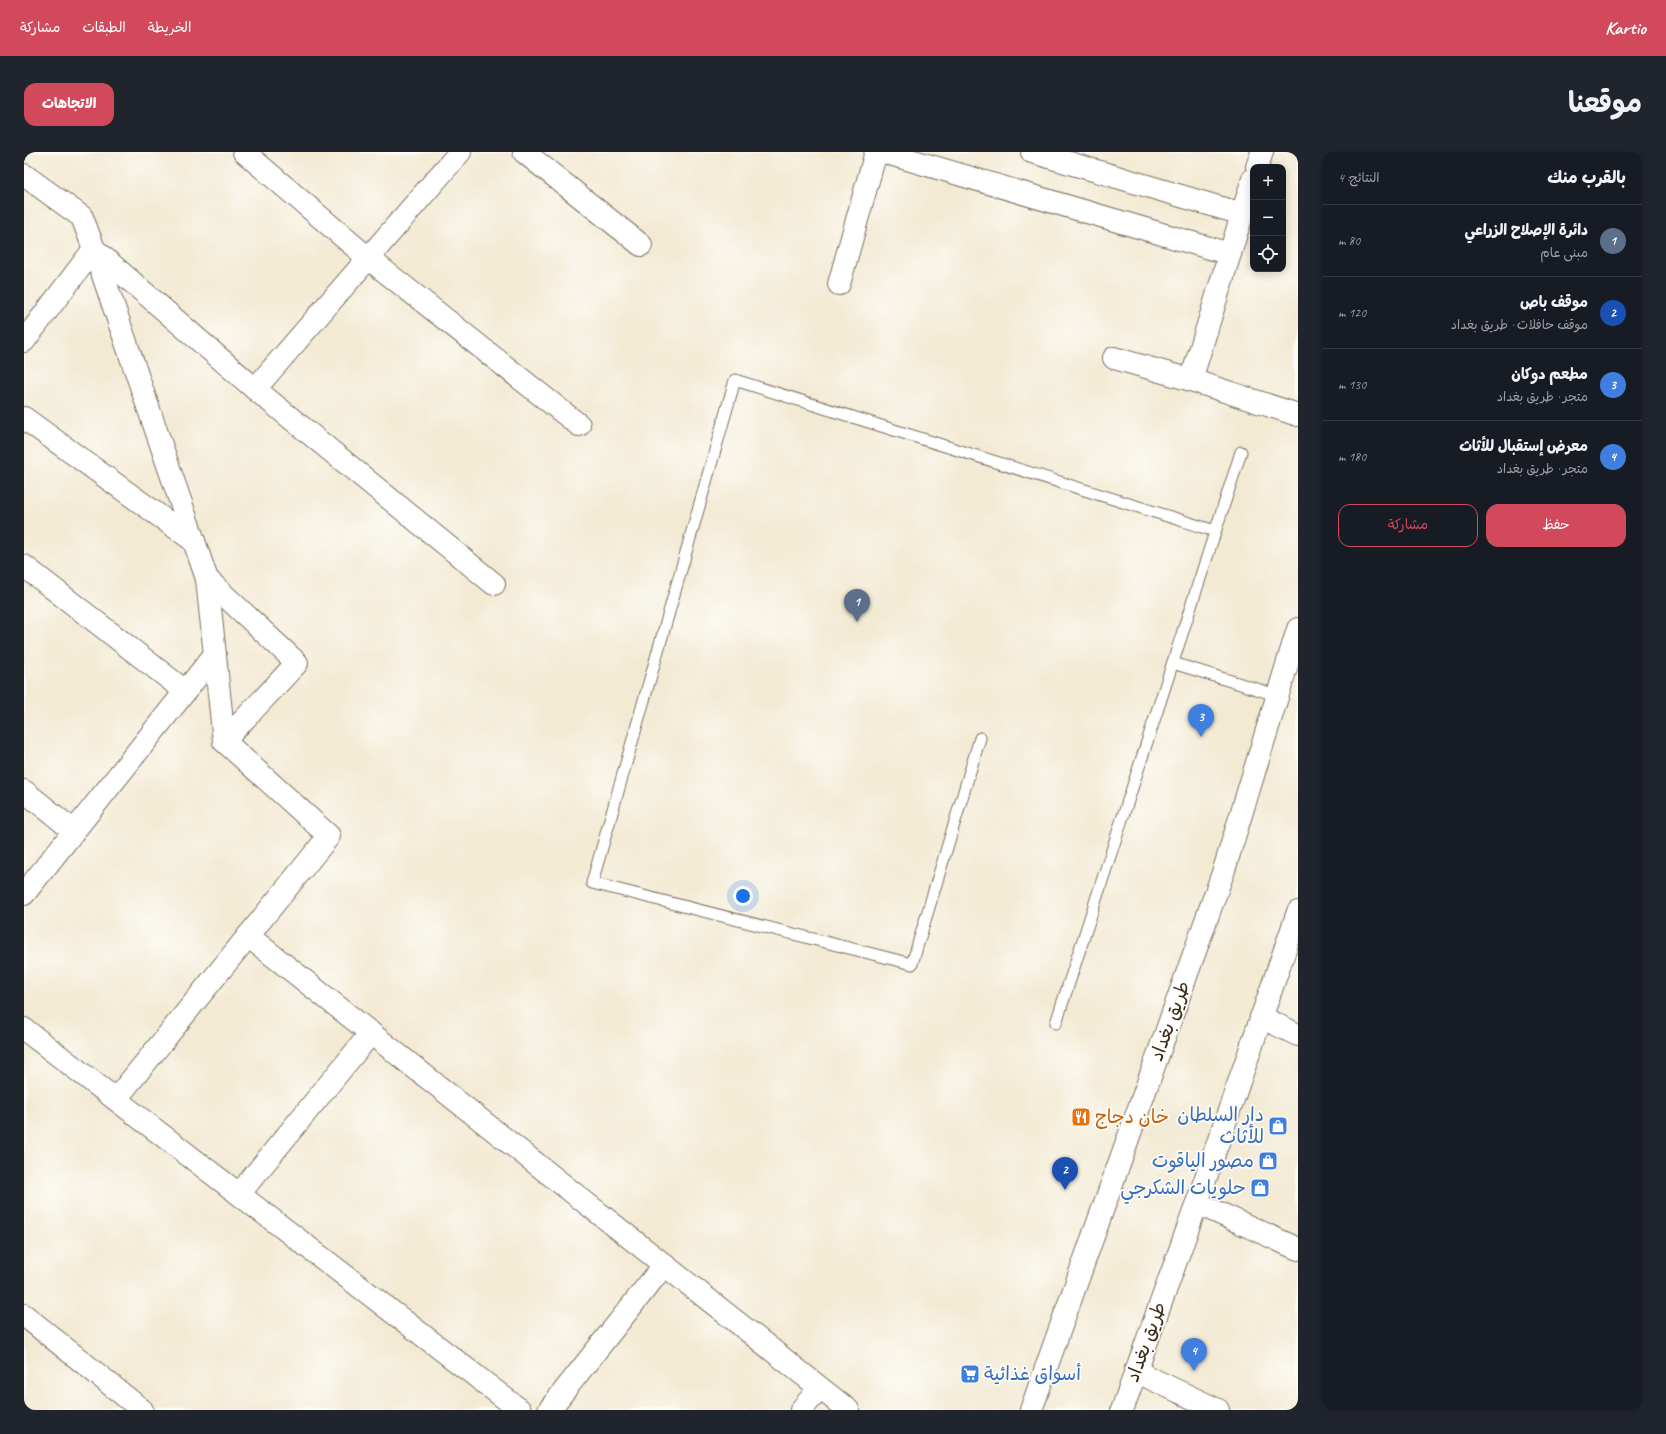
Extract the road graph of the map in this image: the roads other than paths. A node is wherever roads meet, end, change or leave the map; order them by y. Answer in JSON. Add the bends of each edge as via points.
{"nodes":[{"id":1,"x":244,"y":152,"type":"edge"},
{"id":2,"x":460,"y":152,"type":"edge"},
{"id":3,"x":524,"y":152,"type":"edge"},
{"id":4,"x":876,"y":152,"type":"edge"},
{"id":5,"x":883,"y":152,"type":"edge"},
{"id":6,"x":1032,"y":152,"type":"edge"},
{"id":7,"x":1262,"y":152,"type":"edge"},
{"id":8,"x":1258,"y":164,"type":"edge"},
{"id":9,"x":24,"y":175,"type":"edge"},
{"id":10,"x":1250,"y":189,"type":"edge"},
{"id":11,"x":1242,"y":214,"type":"junction"},
{"id":12,"x":641,"y":245,"type":"dead end"},
{"id":13,"x":94,"y":249,"type":"junction"},
{"id":14,"x":1230,"y":254,"type":"junction"},
{"id":15,"x":368,"y":258,"type":"junction"},
{"id":16,"x":839,"y":284,"type":"dead end"},
{"id":17,"x":24,"y":341,"type":"edge"},
{"id":18,"x":1114,"y":358,"type":"dead end"},
{"id":19,"x":1191,"y":380,"type":"junction"},
{"id":20,"x":255,"y":389,"type":"junction"},
{"id":21,"x":1298,"y":415,"type":"edge"},
{"id":22,"x":24,"y":418,"type":"edge"},
{"id":23,"x":579,"y":425,"type":"dead end"},
{"id":24,"x":1241,"y":452,"type":"dead end"},
{"id":25,"x":1215,"y":531,"type":"junction"},
{"id":26,"x":194,"y":541,"type":"junction"},
{"id":27,"x":24,"y":566,"type":"edge"},
{"id":28,"x":207,"y":579,"type":"junction"},
{"id":29,"x":494,"y":584,"type":"dead end"},
{"id":30,"x":1298,"y":629,"type":"edge"},
{"id":31,"x":215,"y":654,"type":"junction"},
{"id":32,"x":1173,"y":663,"type":"junction"},
{"id":33,"x":186,"y":690,"type":"junction"},
{"id":34,"x":1279,"y":696,"type":"junction"},
{"id":35,"x":980,"y":738,"type":"dead end"},
{"id":36,"x":224,"y":741,"type":"junction"},
{"id":37,"x":24,"y":791,"type":"edge"},
{"id":38,"x":74,"y":831,"type":"junction"},
{"id":39,"x":24,"y":894,"type":"edge"},
{"id":40,"x":1298,"y":912,"type":"edge"},
{"id":41,"x":248,"y":936,"type":"junction"},
{"id":42,"x":1262,"y":1017,"type":"junction"},
{"id":43,"x":1056,"y":1023,"type":"dead end"},
{"id":44,"x":24,"y":1029,"type":"edge"},
{"id":45,"x":371,"y":1033,"type":"junction"},
{"id":46,"x":1298,"y":1035,"type":"edge"},
{"id":47,"x":116,"y":1099,"type":"junction"},
{"id":48,"x":239,"y":1194,"type":"junction"},
{"id":49,"x":1197,"y":1204,"type":"junction"},
{"id":50,"x":1298,"y":1249,"type":"edge"},
{"id":51,"x":664,"y":1265,"type":"junction"},
{"id":52,"x":24,"y":1315,"type":"edge"},
{"id":53,"x":1135,"y":1371,"type":"junction"},
{"id":54,"x":820,"y":1388,"type":"junction"},
{"id":55,"x":142,"y":1410,"type":"edge"},
{"id":56,"x":520,"y":1410,"type":"edge"},
{"id":57,"x":549,"y":1410,"type":"edge"},
{"id":58,"x":801,"y":1410,"type":"edge"},
{"id":59,"x":848,"y":1410,"type":"edge"},
{"id":60,"x":1031,"y":1410,"type":"edge"},
{"id":61,"x":1122,"y":1410,"type":"edge"},
{"id":62,"x":1218,"y":1410,"type":"edge"}],
"edges":[{"from":1,"to":15,"type":"street"},
{"from":2,"to":15,"type":"street"},
{"from":3,"to":12,"type":"street"},
{"from":4,"to":16,"type":"street"},
{"from":5,"to":14,"type":"street"},
{"from":6,"to":11,"type":"street"},
{"from":7,"to":8,"type":"street"},
{"from":9,"to":13,"type":"street","via":[[82,217]]},
{"from":10,"to":11,"type":"street"},
{"from":11,"to":14,"type":"street"},
{"from":13,"to":17,"type":"street"},
{"from":13,"to":20,"type":"street"},
{"from":13,"to":26,"type":"street"},
{"from":14,"to":19,"type":"street"},
{"from":15,"to":20,"type":"street"},
{"from":15,"to":23,"type":"street"},
{"from":18,"to":19,"type":"street"},
{"from":19,"to":21,"type":"street"},
{"from":20,"to":29,"type":"street"},
{"from":22,"to":26,"type":"street"},
{"from":24,"to":25,"type":"lane"},
{"from":25,"to":32,"type":"lane"},
{"from":25,"to":35,"type":"lane","via":[[735,380],[592,883],[912,964]]},
{"from":26,"to":28,"type":"street"},
{"from":27,"to":33,"type":"street"},
{"from":28,"to":31,"type":"street"},
{"from":28,"to":36,"type":"street","via":[[297,663]]},
{"from":30,"to":34,"type":"street","name":"طريق بغداد"},
{"from":31,"to":33,"type":"street"},
{"from":31,"to":36,"type":"street"},
{"from":32,"to":34,"type":"lane"},
{"from":32,"to":43,"type":"lane"},
{"from":33,"to":38,"type":"street"},
{"from":34,"to":60,"type":"street","name":"طريق بغداد","via":[[1224,870]]},
{"from":36,"to":41,"type":"street","via":[[329,836]]},
{"from":37,"to":38,"type":"street"},
{"from":38,"to":39,"type":"street"},
{"from":40,"to":42,"type":"street","name":"طريق بغداد"},
{"from":41,"to":45,"type":"street"},
{"from":41,"to":47,"type":"street"},
{"from":42,"to":46,"type":"street"},
{"from":42,"to":49,"type":"street","name":"طريق بغداد"},
{"from":44,"to":47,"type":"street"},
{"from":45,"to":48,"type":"street"},
{"from":45,"to":51,"type":"street"},
{"from":47,"to":48,"type":"street"},
{"from":48,"to":56,"type":"street"},
{"from":49,"to":50,"type":"street"},
{"from":49,"to":53,"type":"street","name":"طريق بغداد"},
{"from":51,"to":54,"type":"street"},
{"from":51,"to":57,"type":"street"},
{"from":52,"to":55,"type":"street"},
{"from":53,"to":61,"type":"street","name":"طريق بغداد"},
{"from":53,"to":62,"type":"street"},
{"from":54,"to":58,"type":"street"},
{"from":54,"to":59,"type":"street"}]}
